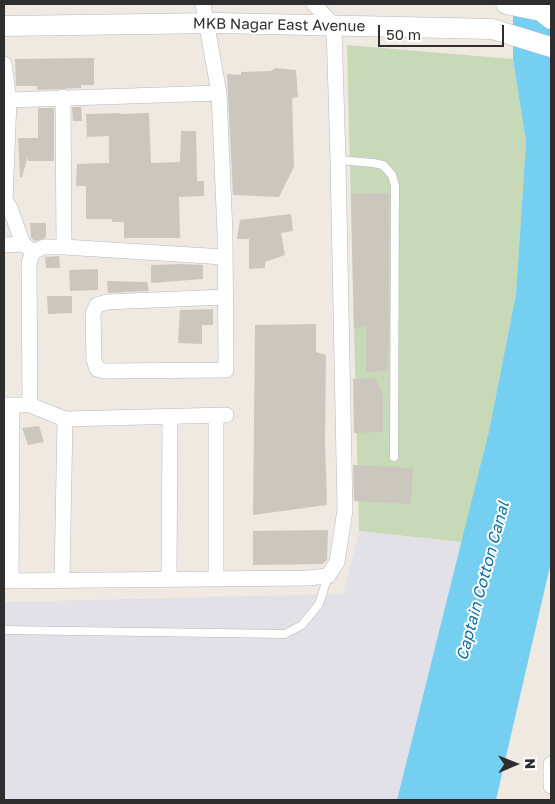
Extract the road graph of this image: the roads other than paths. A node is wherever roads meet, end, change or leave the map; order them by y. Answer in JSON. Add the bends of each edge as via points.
{"nodes":[{"id":1,"x":314,"y":4,"type":"edge"},
{"id":2,"x":506,"y":4,"type":"edge"},
{"id":3,"x":205,"y":13,"type":"edge"},
{"id":4,"x":551,"y":19,"type":"edge"},
{"id":5,"x":4,"y":26,"type":"edge"},
{"id":6,"x":334,"y":26,"type":"junction"},
{"id":7,"x":551,"y":47,"type":"edge"},
{"id":8,"x":4,"y":64,"type":"edge"},
{"id":9,"x":218,"y":93,"type":"junction"},
{"id":10,"x":63,"y":97,"type":"junction"},
{"id":11,"x":9,"y":100,"type":"junction"},
{"id":12,"x":338,"y":160,"type":"junction"},
{"id":13,"x":4,"y":200,"type":"edge"},
{"id":14,"x":4,"y":245,"type":"edge"},
{"id":15,"x":64,"y":247,"type":"junction"},
{"id":16,"x":28,"y":248,"type":"junction"},
{"id":17,"x":224,"y":257,"type":"junction"},
{"id":18,"x":225,"y":297,"type":"junction"},
{"id":19,"x":8,"y":405,"type":"edge"},
{"id":20,"x":30,"y":405,"type":"junction"},
{"id":21,"x":170,"y":417,"type":"junction"},
{"id":22,"x":65,"y":419,"type":"junction"},
{"id":23,"x":394,"y":457,"type":"dead end"},
{"id":24,"x":8,"y":460,"type":"edge"},
{"id":25,"x":328,"y":576,"type":"junction"},
{"id":26,"x":168,"y":579,"type":"junction"},
{"id":27,"x":216,"y":579,"type":"junction"},
{"id":28,"x":62,"y":580,"type":"junction"},
{"id":29,"x":7,"y":581,"type":"edge"},
{"id":30,"x":4,"y":630,"type":"edge"},
{"id":31,"x":551,"y":764,"type":"edge"},
{"id":32,"x":551,"y":786,"type":"edge"}],
"edges":[{"from":1,"to":6,"type":"street"},
{"from":2,"to":4,"type":"main road","via":[[541,12]]},
{"from":3,"to":5,"type":"main road","name":"MKB Nagar East Avenue"},
{"from":3,"to":6,"type":"main road","name":"MKB Nagar East Avenue"},
{"from":3,"to":9,"type":"street"},
{"from":6,"to":7,"type":"main road","name":"MKB Nagar East Avenue","via":[[492,30]]},
{"from":6,"to":12,"type":"street"},
{"from":8,"to":11,"type":"street"},
{"from":9,"to":10,"type":"street"},
{"from":9,"to":17,"type":"street"},
{"from":10,"to":11,"type":"street"},
{"from":10,"to":15,"type":"street"},
{"from":11,"to":13,"type":"street"},
{"from":12,"to":23,"type":"lane","via":[[383,165],[392,174],[395,186]]},
{"from":12,"to":25,"type":"street","via":[[345,510],[337,562]]},
{"from":13,"to":16,"type":"street"},
{"from":14,"to":16,"type":"street"},
{"from":15,"to":16,"type":"street"},
{"from":15,"to":17,"type":"street"},
{"from":16,"to":20,"type":"street"},
{"from":17,"to":18,"type":"street"},
{"from":18,"to":18,"type":"street","via":[[97,305],[93,313],[97,369],[226,370]]},
{"from":19,"to":20,"type":"street"},
{"from":19,"to":24,"type":"street"},
{"from":20,"to":22,"type":"street"},
{"from":21,"to":22,"type":"street"},
{"from":21,"to":26,"type":"street"},
{"from":21,"to":27,"type":"street","via":[[221,416]]},
{"from":22,"to":28,"type":"street"},
{"from":24,"to":29,"type":"street"},
{"from":25,"to":27,"type":"street"},
{"from":25,"to":30,"type":"lane","via":[[318,604],[308,618],[285,634]]},
{"from":26,"to":27,"type":"street"},
{"from":26,"to":28,"type":"street"},
{"from":28,"to":29,"type":"street"},
{"from":31,"to":32,"type":"street"}]}
